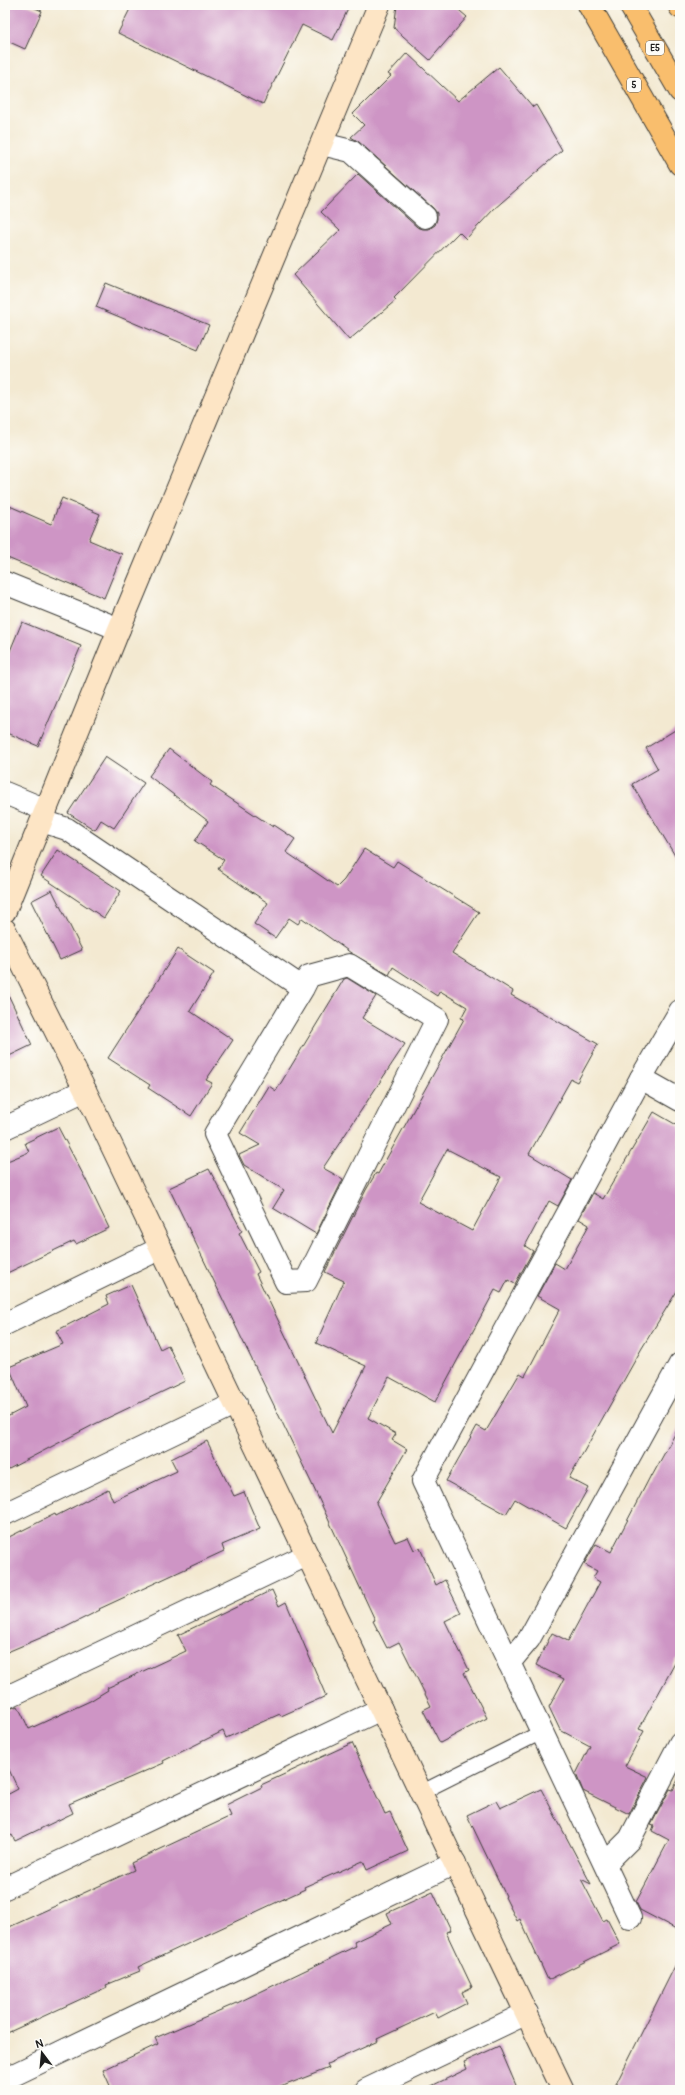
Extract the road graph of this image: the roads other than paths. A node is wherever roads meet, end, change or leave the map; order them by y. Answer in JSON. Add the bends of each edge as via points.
{"nodes":[{"id":1,"x":379,"y":5,"type":"edge"},
{"id":2,"x":589,"y":5,"type":"edge"},
{"id":3,"x":630,"y":5,"type":"edge"},
{"id":4,"x":680,"y":91,"type":"edge"},
{"id":5,"x":322,"y":144,"type":"junction"},
{"id":6,"x":680,"y":164,"type":"edge"},
{"id":7,"x":425,"y":217,"type":"dead end"},
{"id":8,"x":5,"y":582,"type":"edge"},
{"id":9,"x":119,"y":629,"type":"junction"},
{"id":10,"x":5,"y":793,"type":"edge"},
{"id":11,"x":44,"y":815,"type":"junction"},
{"id":12,"x":5,"y":911,"type":"edge"},
{"id":13,"x":5,"y":930,"type":"edge"},
{"id":14,"x":303,"y":988,"type":"junction"},
{"id":15,"x":680,"y":1011,"type":"edge"},
{"id":16,"x":641,"y":1078,"type":"junction"},
{"id":17,"x":85,"y":1090,"type":"junction"},
{"id":18,"x":680,"y":1100,"type":"edge"},
{"id":19,"x":5,"y":1128,"type":"edge"},
{"id":20,"x":160,"y":1248,"type":"junction"},
{"id":21,"x":5,"y":1324,"type":"edge"},
{"id":22,"x":680,"y":1364,"type":"edge"},
{"id":23,"x":236,"y":1403,"type":"junction"},
{"id":24,"x":5,"y":1514,"type":"edge"},
{"id":25,"x":307,"y":1555,"type":"junction"},
{"id":26,"x":509,"y":1663,"type":"junction"},
{"id":27,"x":5,"y":1698,"type":"edge"},
{"id":28,"x":381,"y":1709,"type":"junction"},
{"id":29,"x":542,"y":1732,"type":"junction"},
{"id":30,"x":680,"y":1744,"type":"edge"},
{"id":31,"x":422,"y":1792,"type":"junction"},
{"id":32,"x":455,"y":1863,"type":"junction"},
{"id":33,"x":605,"y":1864,"type":"junction"},
{"id":34,"x":5,"y":1888,"type":"edge"},
{"id":35,"x":630,"y":1918,"type":"dead end"},
{"id":36,"x":527,"y":2013,"type":"junction"},
{"id":37,"x":5,"y":2078,"type":"edge"},
{"id":38,"x":366,"y":2090,"type":"edge"},
{"id":39,"x":563,"y":2090,"type":"edge"}],
"edges":[{"from":1,"to":5,"type":"street"},
{"from":2,"to":6,"type":"highway","number":"5"},
{"from":3,"to":4,"type":"highway","number":"E5"},
{"from":5,"to":7,"type":"street","via":[[351,151]]},
{"from":5,"to":9,"type":"street"},
{"from":8,"to":9,"type":"street"},
{"from":9,"to":11,"type":"street"},
{"from":10,"to":11,"type":"street"},
{"from":11,"to":12,"type":"street"},
{"from":11,"to":14,"type":"street"},
{"from":13,"to":17,"type":"street"},
{"from":14,"to":14,"type":"street","via":[[309,976],[348,965],[437,1019],[306,1281],[286,1282],[215,1134]]},
{"from":15,"to":16,"type":"street"},
{"from":16,"to":18,"type":"street"},
{"from":16,"to":26,"type":"street","via":[[423,1481]]},
{"from":17,"to":19,"type":"street"},
{"from":17,"to":20,"type":"street"},
{"from":20,"to":21,"type":"street"},
{"from":20,"to":23,"type":"street"},
{"from":22,"to":26,"type":"street","via":[[529,1639]]},
{"from":23,"to":24,"type":"street"},
{"from":23,"to":25,"type":"street"},
{"from":25,"to":27,"type":"street"},
{"from":25,"to":28,"type":"street"},
{"from":26,"to":29,"type":"street"},
{"from":28,"to":31,"type":"street"},
{"from":28,"to":34,"type":"street"},
{"from":29,"to":31,"type":"lane"},
{"from":29,"to":33,"type":"street"},
{"from":30,"to":33,"type":"street","via":[[630,1839]]},
{"from":31,"to":32,"type":"street"},
{"from":32,"to":36,"type":"street"},
{"from":32,"to":37,"type":"street"},
{"from":33,"to":35,"type":"street"},
{"from":36,"to":38,"type":"street"},
{"from":36,"to":39,"type":"street"}]}
